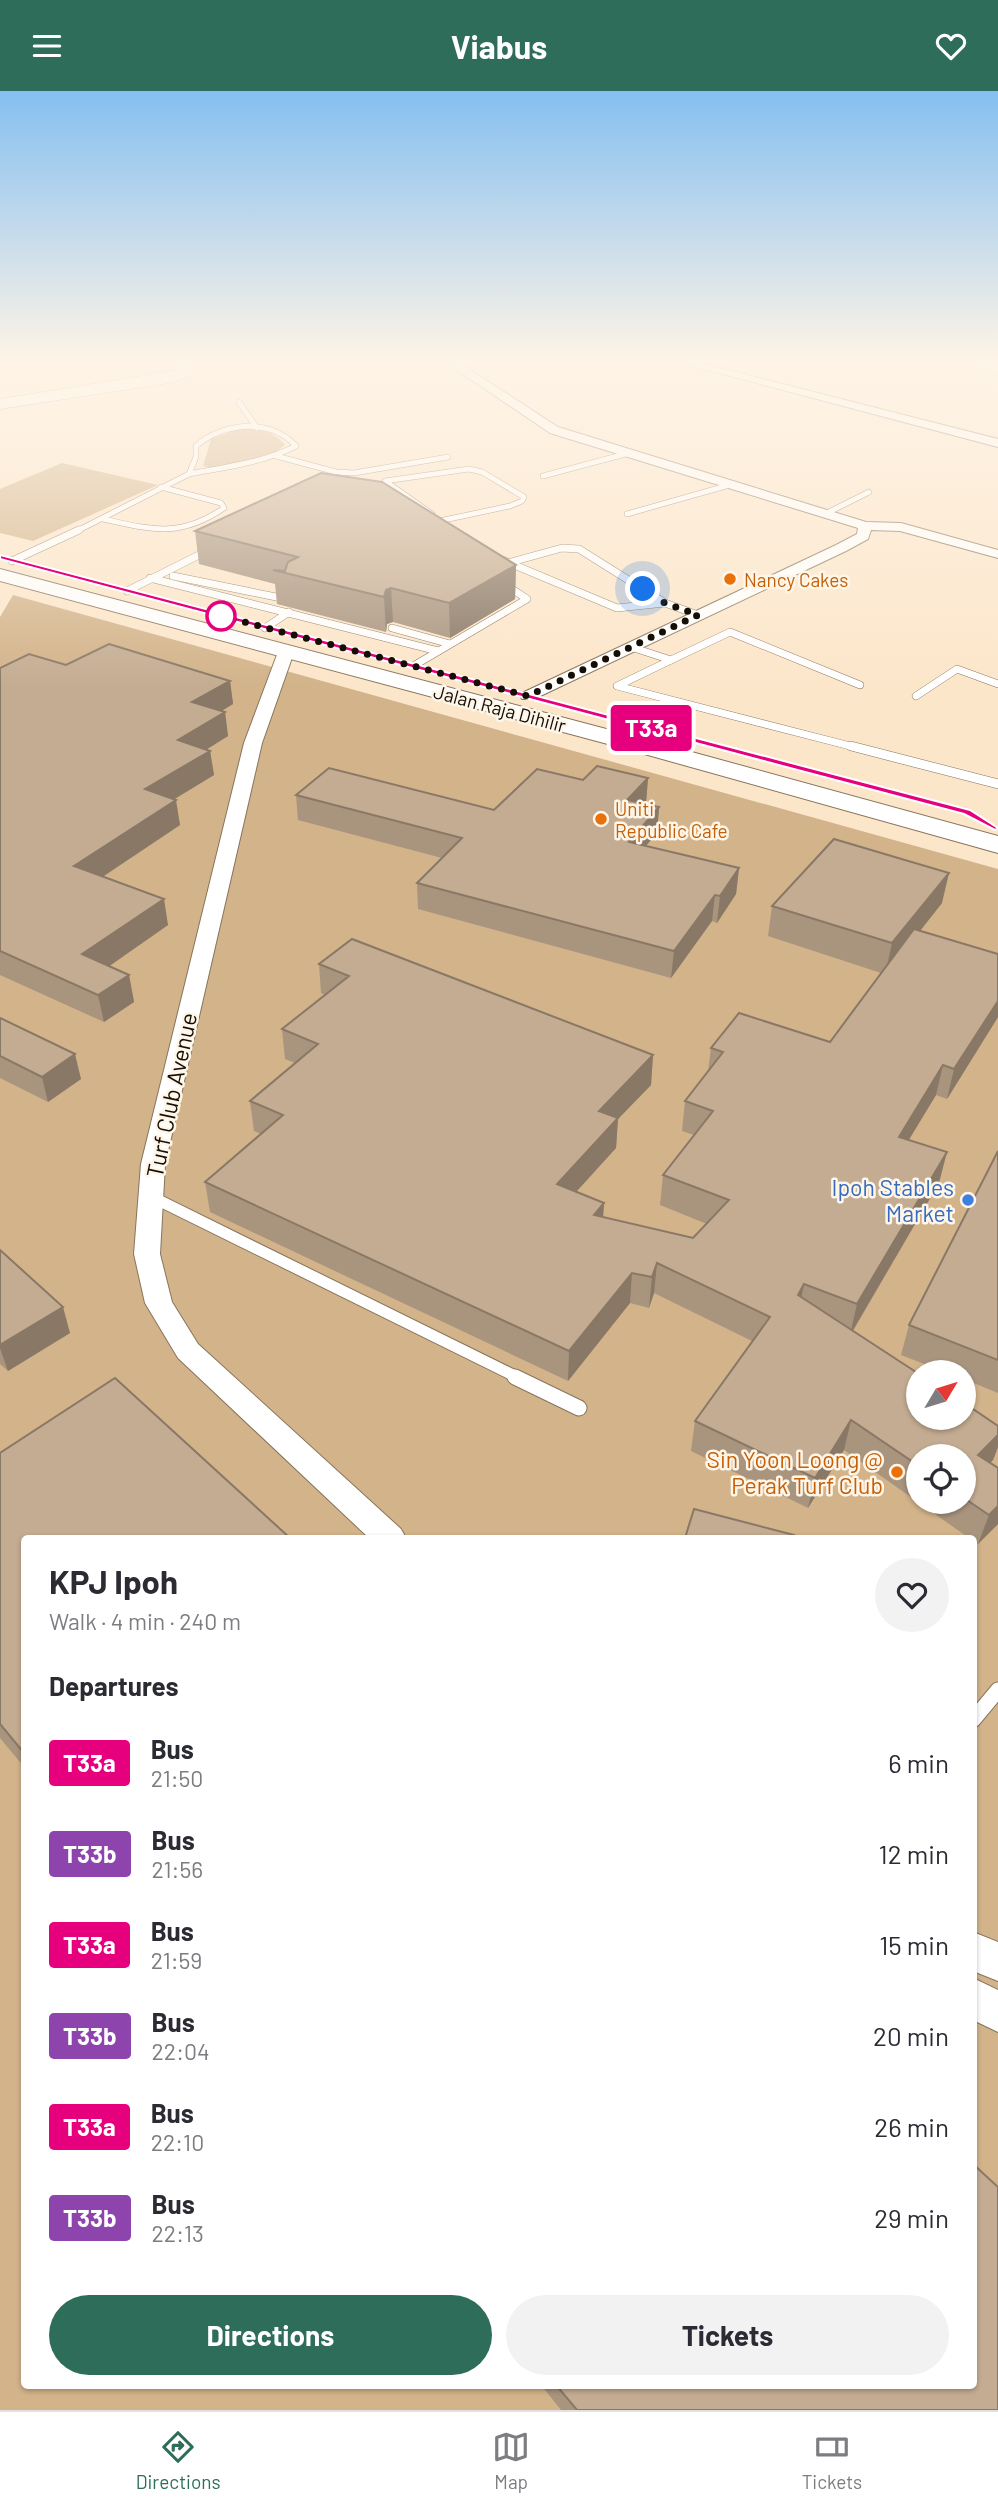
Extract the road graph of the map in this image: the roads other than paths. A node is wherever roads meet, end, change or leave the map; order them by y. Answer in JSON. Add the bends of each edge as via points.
{"nodes":[{"id":1,"x":191,"y":470,"type":"edge"},
{"id":2,"x":207,"y":470,"type":"edge"},
{"id":3,"x":329,"y":470,"type":"edge"},
{"id":4,"x":370,"y":470,"type":"edge"},
{"id":5,"x":460,"y":470,"type":"edge"},
{"id":6,"x":474,"y":470,"type":"edge"},
{"id":7,"x":565,"y":470,"type":"edge"},
{"id":8,"x":687,"y":470,"type":"edge"},
{"id":9,"x":189,"y":474,"type":"junction"},
{"id":10,"x":543,"y":476,"type":"dead end"},
{"id":11,"x":733,"y":484,"type":"junction"},
{"id":12,"x":161,"y":487,"type":"junction"},
{"id":13,"x":869,"y":492,"type":"dead end"},
{"id":14,"x":827,"y":513,"type":"junction"},
{"id":15,"x":627,"y":514,"type":"dead end"},
{"id":16,"x":103,"y":519,"type":"junction"},
{"id":17,"x":427,"y":524,"type":"edge"},
{"id":18,"x":443,"y":525,"type":"junction"},
{"id":19,"x":865,"y":526,"type":"junction"},
{"id":20,"x":220,"y":545,"type":"edge"},
{"id":21,"x":998,"y":554,"type":"edge"},
{"id":22,"x":496,"y":557,"type":"edge"},
{"id":23,"x":507,"y":563,"type":"junction"},
{"id":24,"x":496,"y":566,"type":"edge"},
{"id":25,"x":3,"y":571,"type":"edge"},
{"id":26,"x":159,"y":574,"type":"junction"},
{"id":27,"x":494,"y":576,"type":"edge"},
{"id":28,"x":150,"y":578,"type":"junction"},
{"id":29,"x":127,"y":591,"type":"junction"},
{"id":30,"x":286,"y":599,"type":"edge"},
{"id":31,"x":665,"y":603,"type":"junction"},
{"id":32,"x":289,"y":612,"type":"junction"},
{"id":33,"x":698,"y":615,"type":"junction"},
{"id":34,"x":265,"y":628,"type":"junction"},
{"id":35,"x":392,"y":628,"type":"edge"},
{"id":36,"x":229,"y":636,"type":"junction"},
{"id":37,"x":450,"y":644,"type":"junction"},
{"id":38,"x":631,"y":647,"type":"junction"},
{"id":39,"x":438,"y":650,"type":"junction"},
{"id":40,"x":286,"y":652,"type":"junction"},
{"id":41,"x":671,"y":660,"type":"junction"},
{"id":42,"x":415,"y":665,"type":"junction"},
{"id":43,"x":998,"y":684,"type":"edge"},
{"id":44,"x":860,"y":685,"type":"dead end"},
{"id":45,"x":528,"y":696,"type":"junction"},
{"id":46,"x":916,"y":696,"type":"dead end"},
{"id":47,"x":998,"y":784,"type":"edge"},
{"id":48,"x":967,"y":812,"type":"junction"},
{"id":49,"x":998,"y":821,"type":"edge"},
{"id":50,"x":998,"y":828,"type":"edge"},
{"id":51,"x":998,"y":845,"type":"edge"},
{"id":52,"x":150,"y":1196,"type":"junction"},
{"id":53,"x":579,"y":1408,"type":"dead end"},
{"id":54,"x":387,"y":1535,"type":"edge"},
{"id":55,"x":998,"y":1690,"type":"edge"},
{"id":56,"x":977,"y":1715,"type":"edge"},
{"id":57,"x":977,"y":1953,"type":"edge"},
{"id":58,"x":998,"y":1962,"type":"edge"},
{"id":59,"x":977,"y":2000,"type":"edge"},
{"id":60,"x":998,"y":2012,"type":"edge"}],
"edges":[{"from":1,"to":9,"type":"lane"},
{"from":2,"to":9,"type":"lane"},
{"from":3,"to":4,"type":"lane"},
{"from":5,"to":18,"type":"lane","via":[[385,481]]},
{"from":6,"to":18,"type":"lane","via":[[524,497],[522,501]]},
{"from":7,"to":10,"type":"lane"},
{"from":8,"to":11,"type":"street"},
{"from":9,"to":12,"type":"lane"},
{"from":11,"to":14,"type":"street"},
{"from":11,"to":15,"type":"lane"},
{"from":12,"to":16,"type":"lane"},
{"from":12,"to":16,"type":"lane","via":[[221,503],[224,508],[197,524],[166,532]]},
{"from":13,"to":14,"type":"lane"},
{"from":14,"to":19,"type":"street"},
{"from":16,"to":25,"type":"lane"},
{"from":17,"to":18,"type":"lane"},
{"from":19,"to":21,"type":"street","via":[[901,527]]},
{"from":19,"to":33,"type":"street","via":[[863,535],[841,548]]},
{"from":20,"to":26,"type":"lane"},
{"from":22,"to":23,"type":"lane"},
{"from":23,"to":24,"type":"lane"},
{"from":23,"to":31,"type":"lane","via":[[617,608]]},
{"from":23,"to":31,"type":"lane","via":[[562,548],[579,549]]},
{"from":25,"to":29,"type":"main road","name":"Jalan Raja Dihilir"},
{"from":25,"to":36,"type":"main road","name":"Jalan Raja Dihilir"},
{"from":26,"to":28,"type":"lane"},
{"from":26,"to":30,"type":"lane"},
{"from":27,"to":37,"type":"lane","via":[[527,599]]},
{"from":28,"to":29,"type":"lane"},
{"from":28,"to":32,"type":"lane"},
{"from":29,"to":34,"type":"main road","name":"Jalan Raja Dihilir"},
{"from":29,"to":36,"type":"main road","via":[[136,602]]},
{"from":31,"to":33,"type":"lane"},
{"from":32,"to":34,"type":"lane"},
{"from":32,"to":39,"type":"lane"},
{"from":33,"to":38,"type":"street"},
{"from":34,"to":42,"type":"main road","name":"Jalan Raja Dihilir"},
{"from":35,"to":37,"type":"lane"},
{"from":36,"to":40,"type":"main road","name":"Jalan Raja Dihilir"},
{"from":37,"to":39,"type":"lane"},
{"from":38,"to":41,"type":"lane"},
{"from":38,"to":45,"type":"street"},
{"from":39,"to":42,"type":"lane"},
{"from":40,"to":51,"type":"main road","name":"Jalan Raja Dihilir"},
{"from":40,"to":52,"type":"street","name":"Turf Club Avenue","via":[[253,743],[153,1164]]},
{"from":41,"to":44,"type":"lane","via":[[730,632]]},
{"from":41,"to":47,"type":"lane","via":[[617,686]]},
{"from":42,"to":45,"type":"main road","name":"Jalan Raja Dihilir"},
{"from":43,"to":46,"type":"lane","via":[[957,669]]},
{"from":45,"to":48,"type":"main road","name":"Jalan Raja Dihilir"},
{"from":48,"to":49,"type":"main road","name":"Jalan Raja Dihilir"},
{"from":48,"to":50,"type":"main road"},
{"from":52,"to":53,"type":"lane"},
{"from":52,"to":54,"type":"street","name":"Turf Club Avenue","via":[[147,1254],[159,1303],[188,1351]]},
{"from":55,"to":56,"type":"lane"},
{"from":57,"to":58,"type":"street"},
{"from":59,"to":60,"type":"street"}]}
